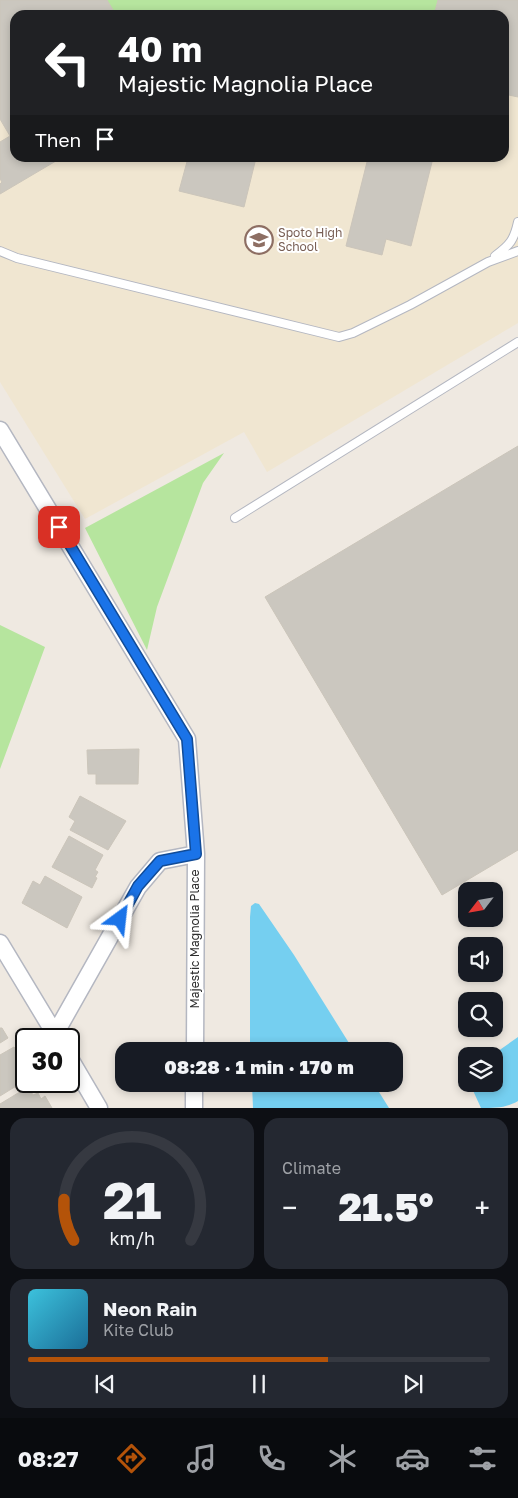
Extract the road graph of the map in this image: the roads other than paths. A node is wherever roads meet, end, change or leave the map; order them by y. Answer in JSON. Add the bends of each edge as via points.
{"nodes":[{"id":1,"x":518,"y":222,"type":"edge"},
{"id":2,"x":0,"y":251,"type":"edge"},
{"id":3,"x":518,"y":251,"type":"edge"},
{"id":4,"x":488,"y":262,"type":"junction"},
{"id":5,"x":518,"y":342,"type":"edge"},
{"id":6,"x":0,"y":430,"type":"edge"},
{"id":7,"x":235,"y":518,"type":"dead end"},
{"id":8,"x":196,"y":854,"type":"junction"},
{"id":9,"x":0,"y":943,"type":"edge"},
{"id":10,"x":51,"y":1028,"type":"edge"},
{"id":11,"x":60,"y":1028,"type":"edge"},
{"id":12,"x":194,"y":1042,"type":"edge"},
{"id":13,"x":80,"y":1076,"type":"edge"},
{"id":14,"x":194,"y":1092,"type":"edge"},
{"id":15,"x":99,"y":1108,"type":"edge"},
{"id":16,"x":194,"y":1108,"type":"edge"}],
"edges":[{"from":1,"to":4,"type":"lane","via":[[509,246]]},
{"from":2,"to":4,"type":"lane","via":[[17,258],[339,337],[410,305]]},
{"from":3,"to":4,"type":"lane"},
{"from":5,"to":7,"type":"lane"},
{"from":6,"to":8,"type":"street","name":"Majestic Magnolia Place","via":[[187,739]]},
{"from":8,"to":11,"type":"street","via":[[160,861],[138,886]]},
{"from":8,"to":12,"type":"street","name":"Majestic Magnolia Place"},
{"from":9,"to":10,"type":"street"},
{"from":13,"to":15,"type":"street"},
{"from":14,"to":16,"type":"street"}]}
